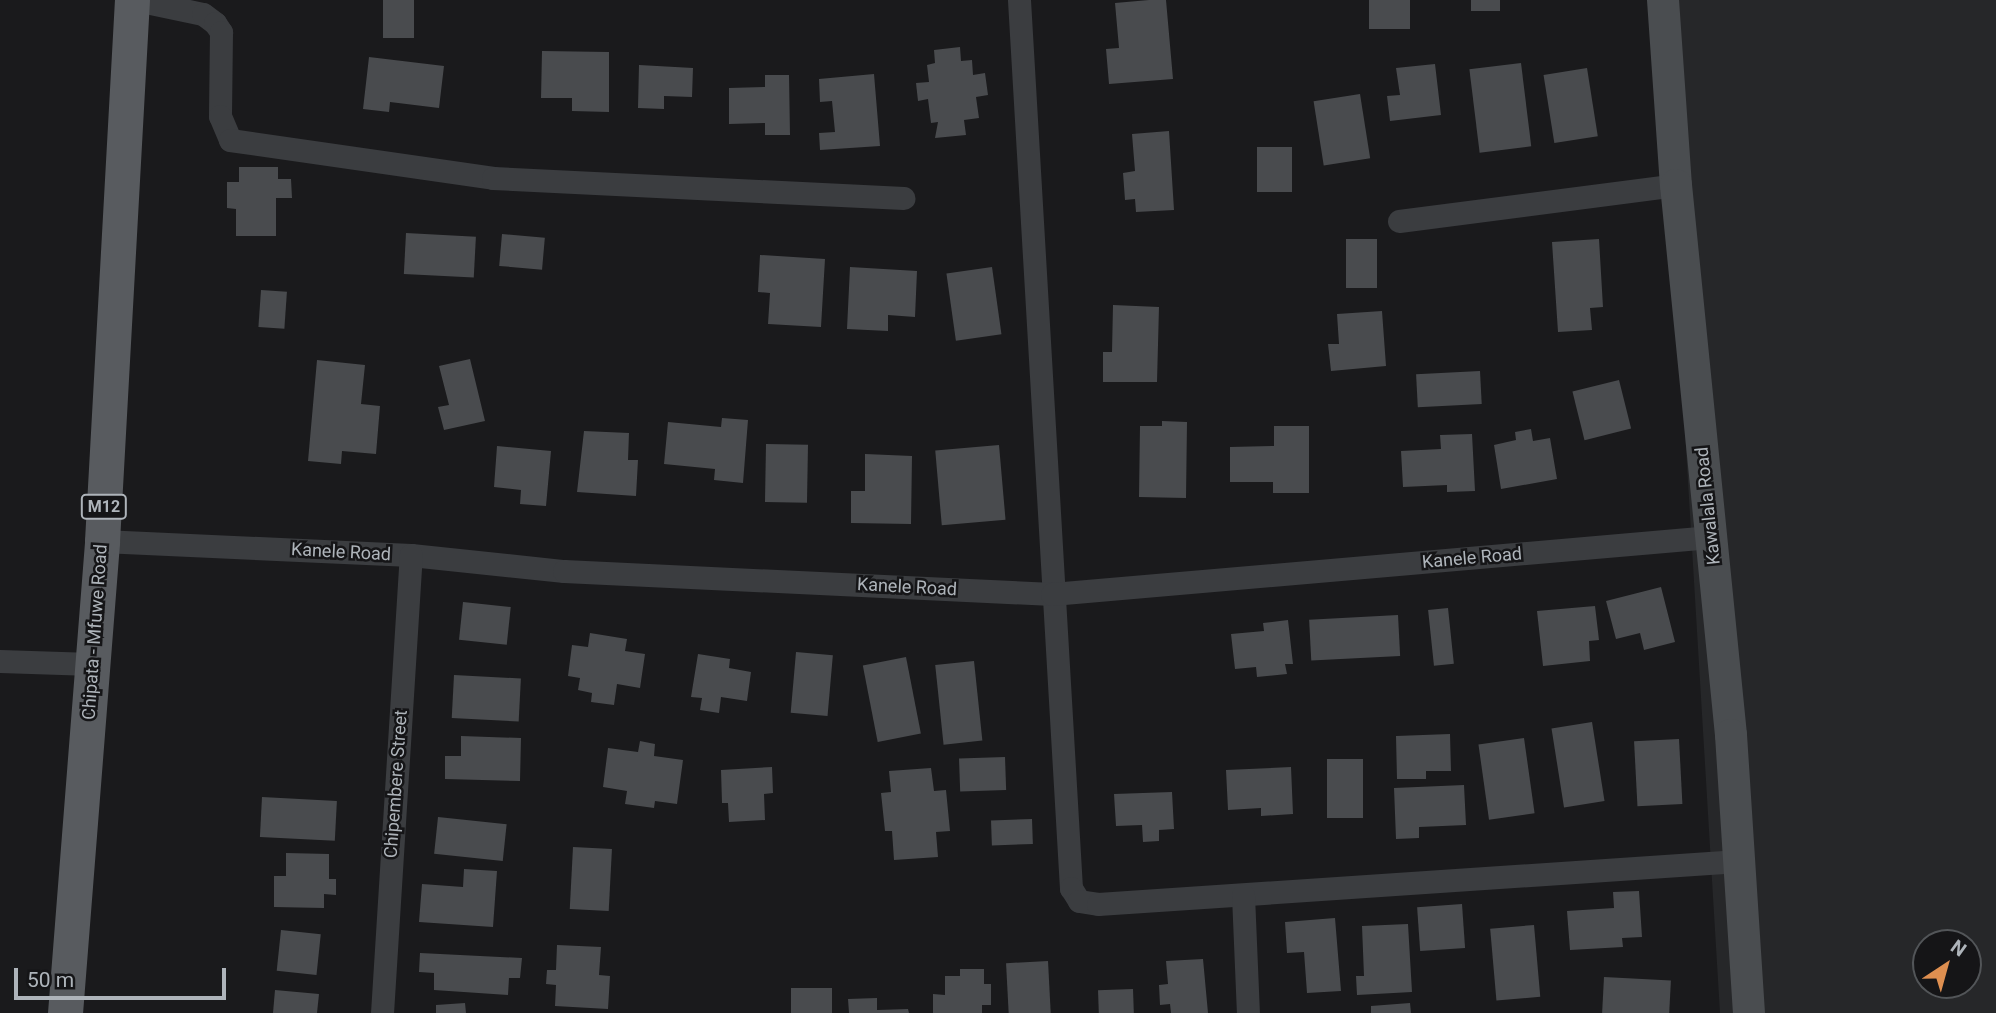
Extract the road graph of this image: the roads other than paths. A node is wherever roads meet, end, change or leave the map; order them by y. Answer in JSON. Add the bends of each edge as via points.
{"nodes":[{"id":1,"x":134,"y":0,"type":"edge"},
{"id":2,"x":1019,"y":0,"type":"edge"},
{"id":3,"x":1663,"y":0,"type":"edge"},
{"id":4,"x":1676,"y":185,"type":"junction"},
{"id":5,"x":904,"y":198,"type":"dead end"},
{"id":6,"x":1399,"y":221,"type":"dead end"},
{"id":7,"x":1711,"y":537,"type":"junction"},
{"id":8,"x":102,"y":541,"type":"junction"},
{"id":9,"x":411,"y":555,"type":"junction"},
{"id":10,"x":1052,"y":594,"type":"junction"},
{"id":11,"x":0,"y":661,"type":"edge"},
{"id":12,"x":92,"y":664,"type":"junction"},
{"id":13,"x":1739,"y":861,"type":"junction"},
{"id":14,"x":1243,"y":895,"type":"junction"},
{"id":15,"x":65,"y":1013,"type":"edge"},
{"id":16,"x":382,"y":1013,"type":"edge"},
{"id":17,"x":1248,"y":1013,"type":"edge"},
{"id":18,"x":1749,"y":1013,"type":"edge"}],
"edges":[{"from":1,"to":5,"type":"street","via":[[203,14],[215,23],[221,32],[220,116],[230,140],[493,178]]},
{"from":1,"to":8,"type":"main road","name":"Chipata - Mfuwe Road","number":"M12"},
{"from":2,"to":10,"type":"street","via":[[1044,372]]},
{"from":3,"to":4,"type":"street","name":"Kawalala Road"},
{"from":4,"to":6,"type":"street"},
{"from":4,"to":7,"type":"street","name":"Kawalala Road"},
{"from":7,"to":10,"type":"street","name":"Kanele Road"},
{"from":7,"to":13,"type":"street","name":"Kawalala Road"},
{"from":8,"to":9,"type":"street","name":"Kanele Road"},
{"from":8,"to":12,"type":"main road","name":"Chipata - Mfuwe Road","number":"M12"},
{"from":9,"to":10,"type":"street","name":"Kanele Road","via":[[564,571]]},
{"from":9,"to":16,"type":"street","name":"Chipembere Street"},
{"from":10,"to":14,"type":"street","via":[[1079,901],[1098,904]]},
{"from":11,"to":12,"type":"street"},
{"from":12,"to":15,"type":"main road","name":"Chipata - Mfuwe Road","number":"M12"},
{"from":13,"to":14,"type":"street"},
{"from":13,"to":18,"type":"street","name":"Kawalala Road"},
{"from":14,"to":17,"type":"street"}]}
